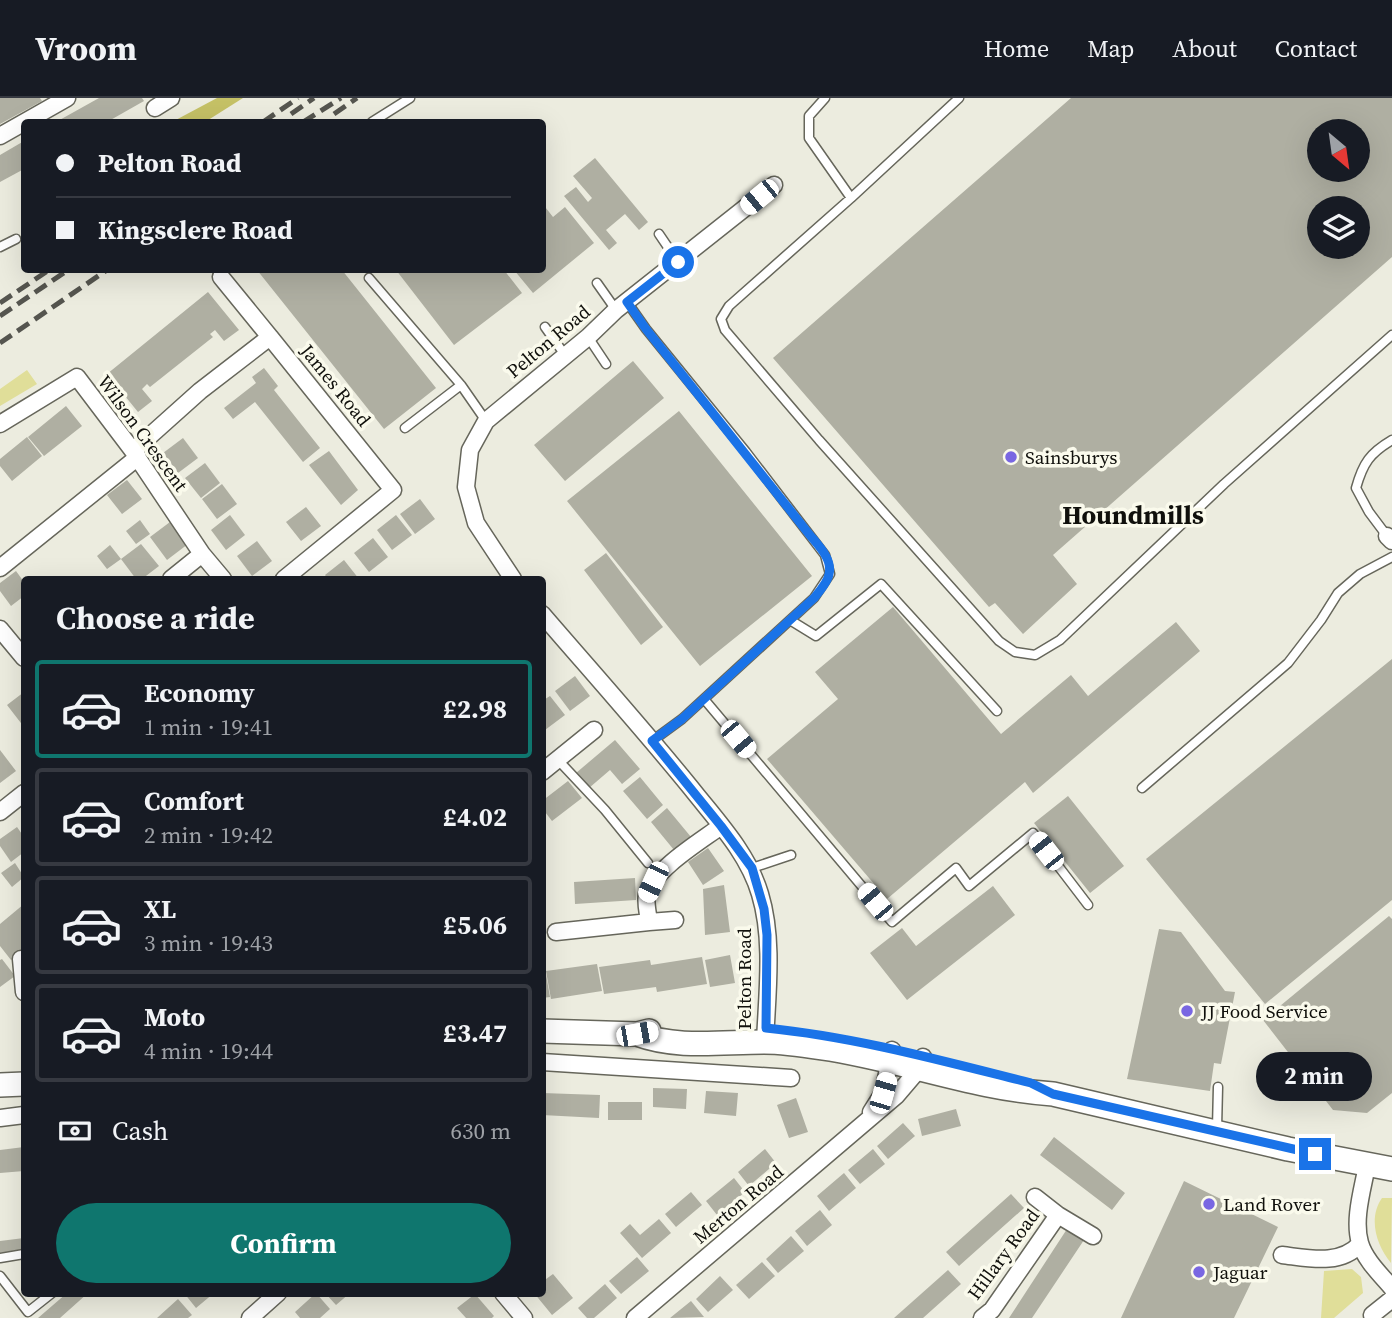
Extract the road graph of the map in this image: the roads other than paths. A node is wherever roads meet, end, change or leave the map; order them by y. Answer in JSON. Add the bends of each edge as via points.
{"nodes":[{"id":1,"x":66,"y":98,"type":"edge"},
{"id":2,"x":171,"y":98,"type":"edge"},
{"id":3,"x":410,"y":98,"type":"edge"},
{"id":4,"x":825,"y":98,"type":"edge"},
{"id":5,"x":959,"y":98,"type":"edge"},
{"id":6,"x":155,"y":108,"type":"dead end"},
{"id":7,"x":30,"y":119,"type":"edge"},
{"id":8,"x":377,"y":119,"type":"edge"},
{"id":9,"x":21,"y":124,"type":"edge"},
{"id":10,"x":0,"y":136,"type":"edge"},
{"id":11,"x":774,"y":185,"type":"dead end"},
{"id":12,"x":851,"y":198,"type":"junction"},
{"id":13,"x":659,"y":234,"type":"dead end"},
{"id":14,"x":16,"y":239,"type":"dead end"},
{"id":15,"x":0,"y":247,"type":"edge"},
{"id":16,"x":678,"y":262,"type":"junction"},
{"id":17,"x":220,"y":277,"type":"dead end"},
{"id":18,"x":369,"y":278,"type":"dead end"},
{"id":19,"x":597,"y":283,"type":"dead end"},
{"id":20,"x":622,"y":306,"type":"junction"},
{"id":21,"x":545,"y":327,"type":"dead end"},
{"id":22,"x":1392,"y":335,"type":"edge"},
{"id":23,"x":270,"y":337,"type":"junction"},
{"id":24,"x":588,"y":337,"type":"junction"},
{"id":25,"x":565,"y":355,"type":"junction"},
{"id":26,"x":606,"y":364,"type":"dead end"},
{"id":27,"x":461,"y":385,"type":"junction"},
{"id":28,"x":486,"y":421,"type":"junction"},
{"id":29,"x":0,"y":424,"type":"edge"},
{"id":30,"x":405,"y":428,"type":"dead end"},
{"id":31,"x":1392,"y":440,"type":"edge"},
{"id":32,"x":136,"y":454,"type":"junction"},
{"id":33,"x":1390,"y":539,"type":"edge"},
{"id":34,"x":202,"y":554,"type":"junction"},
{"id":35,"x":1392,"y":557,"type":"edge"},
{"id":36,"x":0,"y":568,"type":"edge"},
{"id":37,"x":175,"y":576,"type":"edge"},
{"id":38,"x":220,"y":576,"type":"edge"},
{"id":39,"x":288,"y":576,"type":"edge"},
{"id":40,"x":511,"y":576,"type":"edge"},
{"id":41,"x":546,"y":619,"type":"edge"},
{"id":42,"x":790,"y":620,"type":"junction"},
{"id":43,"x":0,"y":629,"type":"edge"},
{"id":44,"x":6,"y":648,"type":"edge"},
{"id":45,"x":704,"y":699,"type":"junction"},
{"id":46,"x":998,"y":711,"type":"dead end"},
{"id":47,"x":594,"y":730,"type":"dead end"},
{"id":48,"x":652,"y":741,"type":"junction"},
{"id":49,"x":558,"y":760,"type":"junction"},
{"id":50,"x":546,"y":769,"type":"edge"},
{"id":51,"x":1142,"y":789,"type":"dead end"},
{"id":52,"x":21,"y":795,"type":"edge"},
{"id":53,"x":0,"y":812,"type":"edge"},
{"id":54,"x":721,"y":826,"type":"junction"},
{"id":55,"x":791,"y":855,"type":"dead end"},
{"id":56,"x":648,"y":863,"type":"dead end"},
{"id":57,"x":752,"y":868,"type":"junction"},
{"id":58,"x":1088,"y":905,"type":"dead end"},
{"id":59,"x":675,"y":920,"type":"dead end"},
{"id":60,"x":649,"y":922,"type":"junction"},
{"id":61,"x":556,"y":932,"type":"dead end"},
{"id":62,"x":552,"y":1031,"type":"edge"},
{"id":63,"x":765,"y":1035,"type":"junction"},
{"id":64,"x":891,"y":1055,"type":"junction"},
{"id":65,"x":546,"y":1062,"type":"edge"},
{"id":66,"x":562,"y":1062,"type":"junction"},
{"id":67,"x":921,"y":1063,"type":"junction"},
{"id":68,"x":792,"y":1078,"type":"dead end"},
{"id":69,"x":21,"y":1084,"type":"edge"},
{"id":70,"x":0,"y":1085,"type":"edge"},
{"id":71,"x":1218,"y":1087,"type":"dead end"},
{"id":72,"x":21,"y":1115,"type":"edge"},
{"id":73,"x":0,"y":1118,"type":"edge"},
{"id":74,"x":866,"y":1120,"type":"junction"},
{"id":75,"x":1217,"y":1132,"type":"junction"},
{"id":76,"x":1367,"y":1165,"type":"junction"},
{"id":77,"x":1392,"y":1170,"type":"edge"},
{"id":78,"x":1035,"y":1198,"type":"dead end"},
{"id":79,"x":1058,"y":1215,"type":"junction"},
{"id":80,"x":1093,"y":1236,"type":"dead end"},
{"id":81,"x":1360,"y":1244,"type":"junction"},
{"id":82,"x":21,"y":1255,"type":"edge"},
{"id":83,"x":1282,"y":1255,"type":"dead end"},
{"id":84,"x":0,"y":1258,"type":"edge"},
{"id":85,"x":0,"y":1276,"type":"edge"},
{"id":86,"x":1392,"y":1289,"type":"edge"},
{"id":87,"x":47,"y":1297,"type":"edge"},
{"id":88,"x":274,"y":1297,"type":"edge"},
{"id":89,"x":506,"y":1297,"type":"edge"},
{"id":90,"x":1392,"y":1298,"type":"edge"},
{"id":91,"x":1372,"y":1315,"type":"dead end"},
{"id":92,"x":250,"y":1318,"type":"edge"},
{"id":93,"x":524,"y":1318,"type":"edge"},
{"id":94,"x":635,"y":1318,"type":"edge"},
{"id":95,"x":982,"y":1318,"type":"edge"}],
"edges":[{"from":1,"to":7,"type":"street"},
{"from":2,"to":6,"type":"street"},
{"from":3,"to":8,"type":"lane"},
{"from":4,"to":12,"type":"lane","via":[[809,116],[809,138]]},
{"from":5,"to":12,"type":"lane"},
{"from":9,"to":10,"type":"street"},
{"from":11,"to":16,"type":"street","name":"Pelton Road"},
{"from":12,"to":22,"type":"lane","via":[[729,306],[721,319],[725,330],[819,440],[999,641],[1015,652],[1035,655],[1060,640],[1224,484]]},
{"from":13,"to":16,"type":"lane"},
{"from":14,"to":15,"type":"lane"},
{"from":16,"to":20,"type":"street","name":"Pelton Road"},
{"from":17,"to":23,"type":"street"},
{"from":18,"to":27,"type":"lane"},
{"from":19,"to":20,"type":"lane"},
{"from":20,"to":24,"type":"street","name":"Pelton Road"},
{"from":20,"to":42,"type":"lane","via":[[646,329],[825,555],[830,574],[814,598]]},
{"from":21,"to":25,"type":"lane"},
{"from":23,"to":32,"type":"street","via":[[200,391]]},
{"from":23,"to":39,"type":"street","name":"James Road","via":[[393,490]]},
{"from":24,"to":25,"type":"street","name":"Pelton Road"},
{"from":24,"to":26,"type":"lane"},
{"from":25,"to":28,"type":"street","name":"Pelton Road"},
{"from":27,"to":28,"type":"lane"},
{"from":27,"to":30,"type":"lane"},
{"from":28,"to":40,"type":"street","name":"Pelton Road","via":[[470,450],[466,487],[476,523]]},
{"from":29,"to":32,"type":"street","name":"Wilson Crescent","via":[[77,377]]},
{"from":31,"to":33,"type":"lane","via":[[1362,467],[1356,488]]},
{"from":32,"to":34,"type":"street","name":"Wilson Crescent"},
{"from":32,"to":36,"type":"street"},
{"from":34,"to":37,"type":"street"},
{"from":34,"to":38,"type":"street","name":"Wilson Crescent"},
{"from":35,"to":51,"type":"lane","via":[[1360,574],[1338,593],[1288,663]]},
{"from":41,"to":48,"type":"street","name":"Pelton Road"},
{"from":42,"to":45,"type":"lane"},
{"from":42,"to":46,"type":"lane","via":[[816,636],[881,584]]},
{"from":43,"to":44,"type":"street"},
{"from":45,"to":48,"type":"lane"},
{"from":45,"to":58,"type":"lane","via":[[892,922],[956,868],[969,886],[1033,833]]},
{"from":47,"to":49,"type":"street"},
{"from":48,"to":54,"type":"street","name":"Pelton Road"},
{"from":49,"to":50,"type":"street"},
{"from":49,"to":56,"type":"lane"},
{"from":52,"to":53,"type":"street"},
{"from":54,"to":57,"type":"street","name":"Pelton Road"},
{"from":54,"to":60,"type":"street","via":[[653,882],[647,895]]},
{"from":55,"to":57,"type":"lane"},
{"from":57,"to":63,"type":"street","name":"Pelton Road","via":[[767,935]]},
{"from":59,"to":60,"type":"street"},
{"from":60,"to":61,"type":"street"},
{"from":62,"to":63,"type":"street","via":[[637,1034],[653,1040],[710,1045]]},
{"from":62,"to":66,"type":"street"},
{"from":63,"to":64,"type":"street"},
{"from":64,"to":67,"type":"street"},
{"from":64,"to":74,"type":"street","name":"Merton Road","via":[[883,1093]]},
{"from":65,"to":66,"type":"street"},
{"from":66,"to":68,"type":"street"},
{"from":67,"to":74,"type":"street","name":"Merton Road","via":[[896,1096]]},
{"from":67,"to":75,"type":"street","via":[[1028,1093],[1053,1094]]},
{"from":69,"to":70,"type":"street"},
{"from":71,"to":75,"type":"lane"},
{"from":72,"to":73,"type":"street"},
{"from":74,"to":94,"type":"street","name":"Merton Road"},
{"from":75,"to":76,"type":"street"},
{"from":76,"to":77,"type":"street"},
{"from":76,"to":81,"type":"street","via":[[1357,1228]]},
{"from":78,"to":79,"type":"street","name":"Hillary Road"},
{"from":79,"to":80,"type":"street","name":"Hillary Road"},
{"from":79,"to":95,"type":"street","name":"Hillary Road"},
{"from":81,"to":83,"type":"street","via":[[1353,1252],[1324,1260]]},
{"from":81,"to":86,"type":"street"},
{"from":82,"to":84,"type":"lane"},
{"from":85,"to":87,"type":"lane","via":[[28,1312]]},
{"from":88,"to":92,"type":"street"},
{"from":89,"to":93,"type":"street"},
{"from":90,"to":91,"type":"street"}]}
